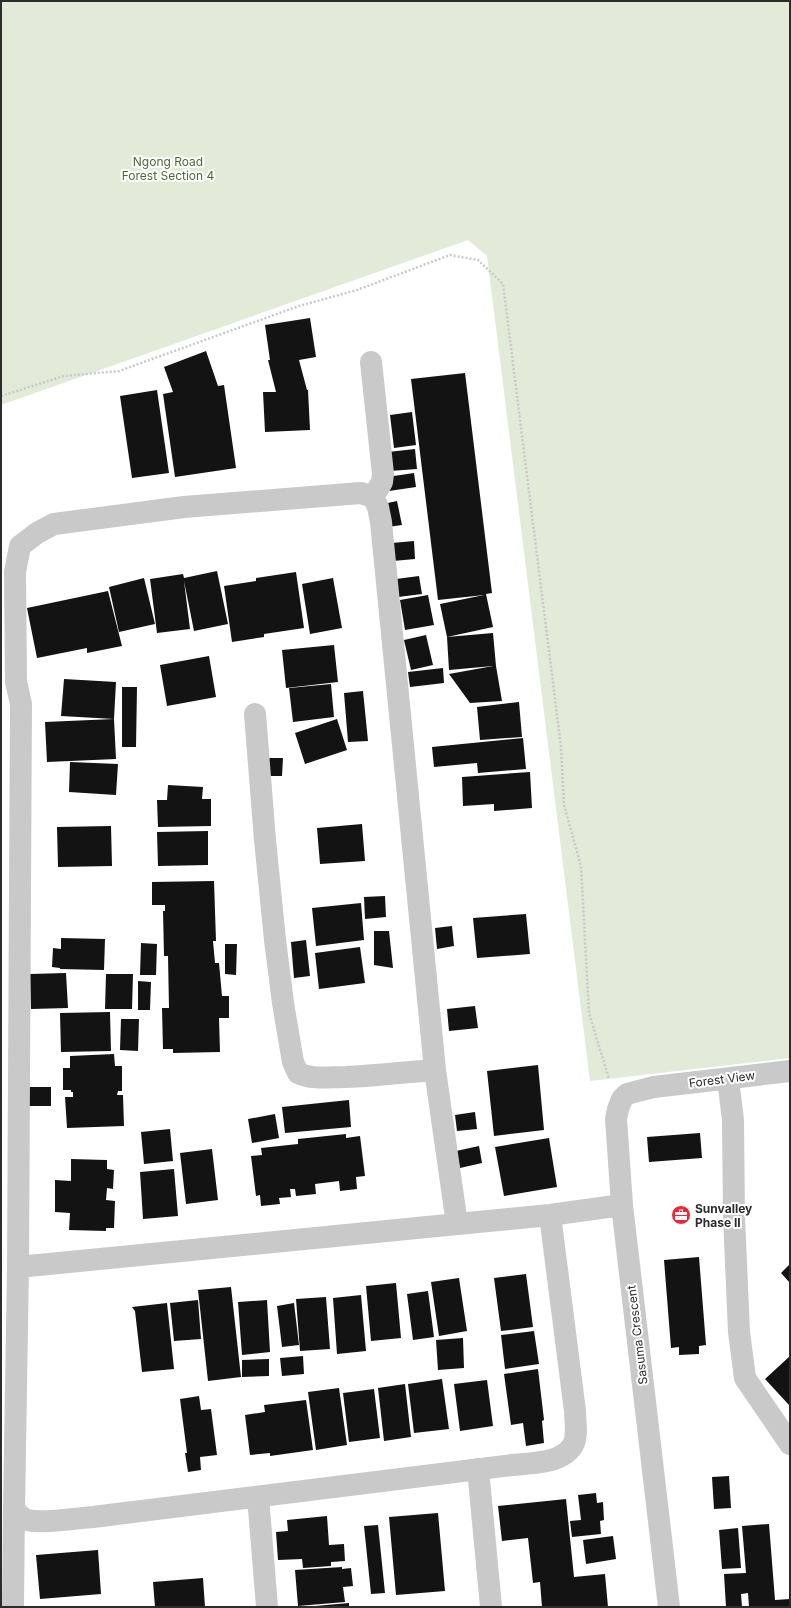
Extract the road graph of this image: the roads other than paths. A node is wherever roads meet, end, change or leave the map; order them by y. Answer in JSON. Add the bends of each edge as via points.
{"nodes":[{"id":1,"x":371,"y":362,"type":"dead end"},
{"id":2,"x":373,"y":497,"type":"junction"},
{"id":3,"x":255,"y":714,"type":"dead end"},
{"id":4,"x":435,"y":1070,"type":"junction"},
{"id":5,"x":790,"y":1071,"type":"edge"},
{"id":6,"x":728,"y":1079,"type":"junction"},
{"id":7,"x":618,"y":1109,"type":"joint"},
{"id":8,"x":622,"y":1205,"type":"junction"},
{"id":9,"x":550,"y":1215,"type":"junction"},
{"id":10,"x":456,"y":1224,"type":"junction"},
{"id":11,"x":18,"y":1267,"type":"junction"},
{"id":12,"x":790,"y":1444,"type":"edge"},
{"id":13,"x":478,"y":1469,"type":"junction"},
{"id":14,"x":258,"y":1497,"type":"junction"},
{"id":15,"x":14,"y":1509,"type":"junction"},
{"id":16,"x":13,"y":1607,"type":"edge"},
{"id":17,"x":267,"y":1607,"type":"edge"},
{"id":18,"x":491,"y":1607,"type":"edge"},
{"id":19,"x":669,"y":1607,"type":"edge"}],
"edges":[{"from":1,"to":2,"type":"street","via":[[383,474],[382,482]]},
{"from":2,"to":4,"type":"street","via":[[382,522]]},
{"from":2,"to":11,"type":"street","via":[[362,493],[301,497],[184,507],[54,524],[20,546],[15,572],[16,682],[21,704]]},
{"from":3,"to":4,"type":"street","via":[[275,940],[293,1062],[298,1073],[317,1078]]},
{"from":4,"to":10,"type":"street"},
{"from":5,"to":6,"type":"street","name":"Forest View"},
{"from":6,"to":7,"type":"street","name":"Forest View","via":[[654,1087],[627,1094]]},
{"from":6,"to":12,"type":"street","via":[[732,1120],[739,1332],[745,1378]]},
{"from":7,"to":8,"type":"street","name":"Sasuma Crescent","via":[[616,1119]]},
{"from":8,"to":9,"type":"street"},
{"from":8,"to":19,"type":"street","name":"Sasuma Crescent"},
{"from":9,"to":10,"type":"street"},
{"from":9,"to":13,"type":"street","via":[[575,1411],[574,1444],[566,1453],[553,1460]]},
{"from":10,"to":11,"type":"street"},
{"from":11,"to":15,"type":"street"},
{"from":13,"to":14,"type":"street"},
{"from":13,"to":18,"type":"street"},
{"from":14,"to":15,"type":"street","via":[[43,1521],[28,1521]]},
{"from":14,"to":17,"type":"street"},
{"from":15,"to":16,"type":"street"}]}
